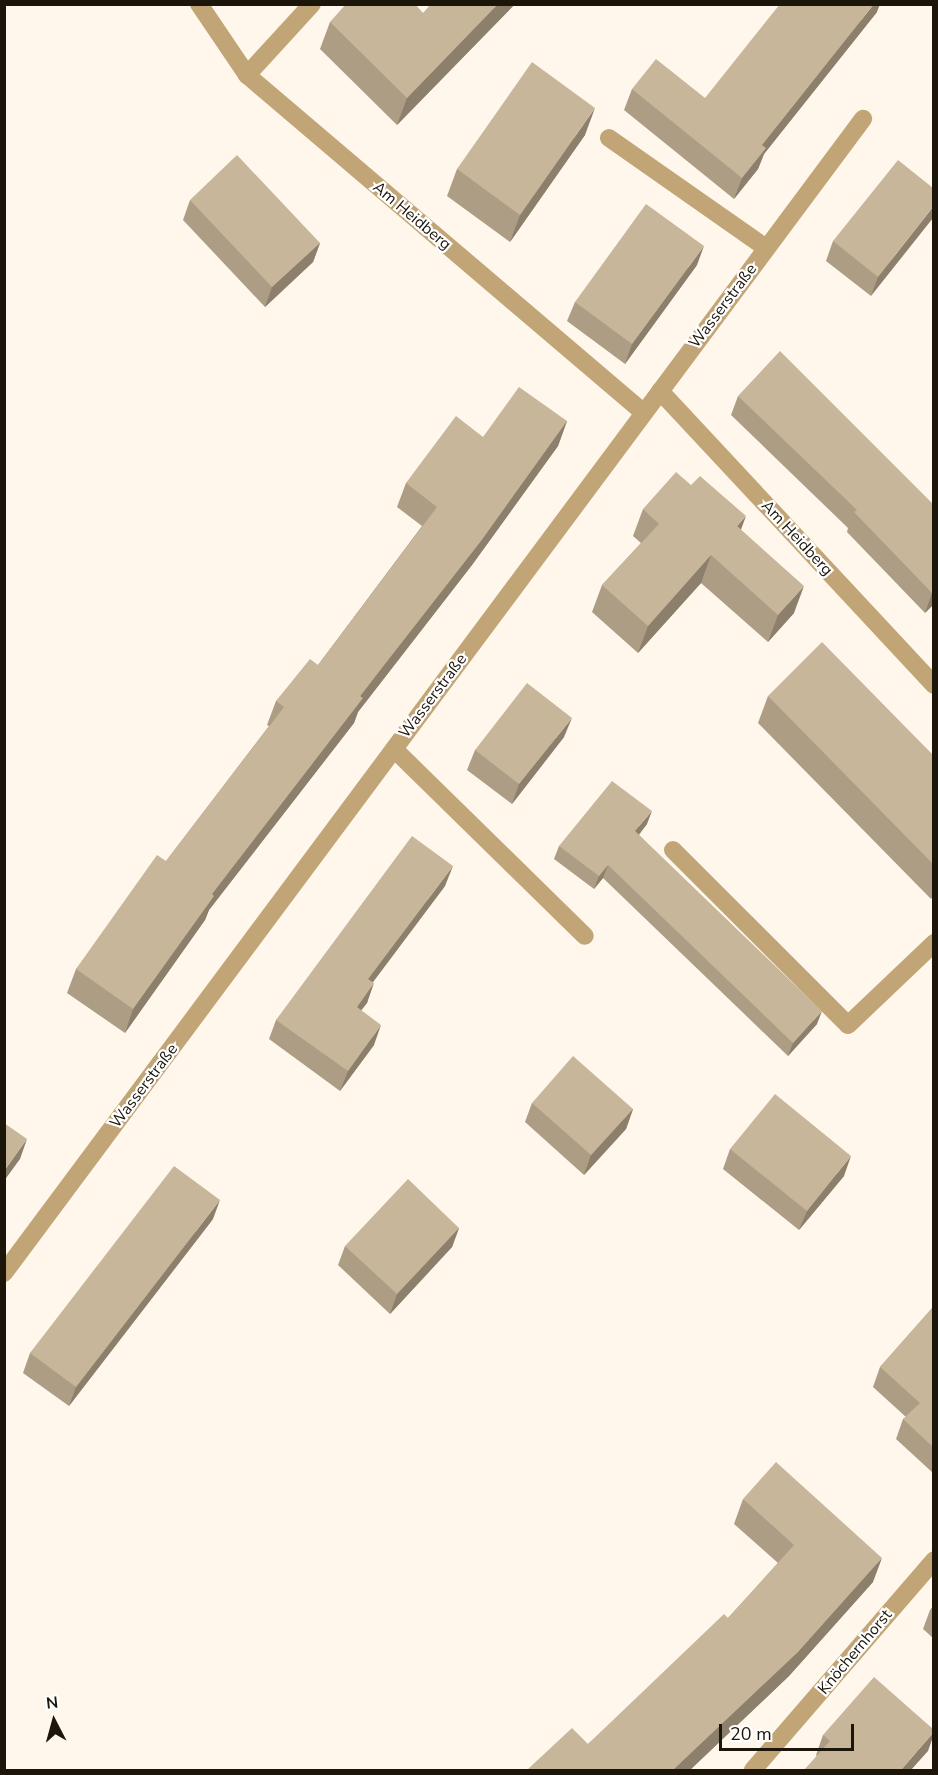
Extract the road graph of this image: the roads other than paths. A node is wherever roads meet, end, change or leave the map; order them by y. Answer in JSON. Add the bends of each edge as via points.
{"nodes":[{"id":1,"x":199,"y":4,"type":"edge"},
{"id":2,"x":312,"y":4,"type":"edge"},
{"id":3,"x":247,"y":75,"type":"junction"},
{"id":4,"x":863,"y":119,"type":"dead end"},
{"id":5,"x":609,"y":138,"type":"dead end"},
{"id":6,"x":766,"y":248,"type":"junction"},
{"id":7,"x":660,"y":391,"type":"junction"},
{"id":8,"x":643,"y":412,"type":"junction"},
{"id":9,"x":933,"y":685,"type":"edge"},
{"id":10,"x":394,"y":749,"type":"junction"},
{"id":11,"x":673,"y":850,"type":"dead end"},
{"id":12,"x":585,"y":936,"type":"dead end"},
{"id":13,"x":933,"y":944,"type":"edge"},
{"id":14,"x":4,"y":1273,"type":"edge"},
{"id":15,"x":933,"y":1560,"type":"edge"},
{"id":16,"x":753,"y":1770,"type":"edge"}],
"edges":[{"from":1,"to":3,"type":"street","name":"Am Heidberg"},
{"from":2,"to":3,"type":"street"},
{"from":3,"to":8,"type":"street","name":"Am Heidberg"},
{"from":4,"to":6,"type":"street","name":"Wasserstraße"},
{"from":5,"to":6,"type":"street"},
{"from":6,"to":7,"type":"street","name":"Wasserstraße"},
{"from":7,"to":8,"type":"street","name":"Wasserstraße"},
{"from":7,"to":9,"type":"street","name":"Am Heidberg"},
{"from":8,"to":10,"type":"street","name":"Wasserstraße"},
{"from":10,"to":12,"type":"street"},
{"from":10,"to":14,"type":"street","name":"Wasserstraße"},
{"from":11,"to":13,"type":"street","via":[[848,1025]]},
{"from":15,"to":16,"type":"street","name":"Knöchernhorst"}]}
